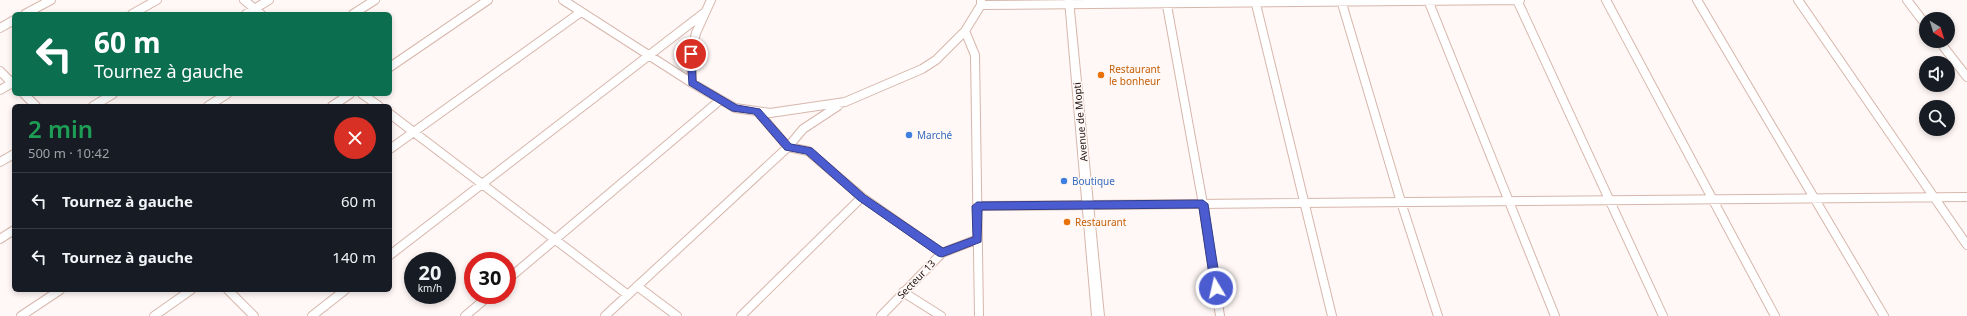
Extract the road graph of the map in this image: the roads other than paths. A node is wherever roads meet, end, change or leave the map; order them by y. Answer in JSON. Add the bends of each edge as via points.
{"nodes":[{"id":1,"x":51,"y":0,"type":"edge"},
{"id":2,"x":157,"y":0,"type":"edge"},
{"id":3,"x":244,"y":0,"type":"edge"},
{"id":4,"x":269,"y":0,"type":"edge"},
{"id":5,"x":375,"y":0,"type":"edge"},
{"id":6,"x":488,"y":0,"type":"edge"},
{"id":7,"x":563,"y":0,"type":"edge"},
{"id":8,"x":711,"y":0,"type":"edge"},
{"id":9,"x":1428,"y":0,"type":"edge"},
{"id":10,"x":1518,"y":0,"type":"edge"},
{"id":11,"x":1606,"y":0,"type":"edge"},
{"id":12,"x":1697,"y":0,"type":"edge"},
{"id":13,"x":1798,"y":0,"type":"edge"},
{"id":14,"x":1907,"y":0,"type":"edge"},
{"id":15,"x":1166,"y":1,"type":"edge"},
{"id":16,"x":1255,"y":1,"type":"edge"},
{"id":17,"x":1341,"y":1,"type":"edge"},
{"id":18,"x":981,"y":2,"type":"edge"},
{"id":19,"x":1070,"y":2,"type":"edge"},
{"id":20,"x":255,"y":8,"type":"junction"},
{"id":21,"x":706,"y":11,"type":"junction"},
{"id":22,"x":29,"y":12,"type":"edge"},
{"id":23,"x":136,"y":12,"type":"edge"},
{"id":24,"x":249,"y":12,"type":"edge"},
{"id":25,"x":260,"y":12,"type":"edge"},
{"id":26,"x":356,"y":12,"type":"edge"},
{"id":27,"x":581,"y":12,"type":"junction"},
{"id":28,"x":1919,"y":16,"type":"edge"},
{"id":29,"x":12,"y":21,"type":"edge"},
{"id":30,"x":0,"y":28,"type":"edge"},
{"id":31,"x":965,"y":31,"type":"junction"},
{"id":32,"x":1944,"y":48,"type":"edge"},
{"id":33,"x":648,"y":56,"type":"junction"},
{"id":34,"x":392,"y":66,"type":"edge"},
{"id":35,"x":0,"y":71,"type":"edge"},
{"id":36,"x":1967,"y":77,"type":"edge"},
{"id":37,"x":12,"y":82,"type":"edge"},
{"id":38,"x":692,"y":83,"type":"junction"},
{"id":39,"x":12,"y":84,"type":"edge"},
{"id":40,"x":0,"y":90,"type":"edge"},
{"id":41,"x":26,"y":96,"type":"edge"},
{"id":42,"x":110,"y":96,"type":"edge"},
{"id":43,"x":224,"y":96,"type":"edge"},
{"id":44,"x":347,"y":96,"type":"edge"},
{"id":45,"x":365,"y":96,"type":"edge"},
{"id":46,"x":719,"y":101,"type":"junction"},
{"id":47,"x":845,"y":102,"type":"junction"},
{"id":48,"x":34,"y":104,"type":"edge"},
{"id":49,"x":96,"y":104,"type":"edge"},
{"id":50,"x":211,"y":104,"type":"edge"},
{"id":51,"x":335,"y":104,"type":"edge"},
{"id":52,"x":376,"y":104,"type":"edge"},
{"id":53,"x":757,"y":111,"type":"junction"},
{"id":54,"x":392,"y":115,"type":"edge"},
{"id":55,"x":415,"y":132,"type":"junction"},
{"id":56,"x":392,"y":148,"type":"edge"},
{"id":57,"x":788,"y":148,"type":"junction"},
{"id":58,"x":12,"y":155,"type":"edge"},
{"id":59,"x":0,"y":162,"type":"edge"},
{"id":60,"x":483,"y":184,"type":"junction"},
{"id":61,"x":862,"y":197,"type":"junction"},
{"id":62,"x":1934,"y":197,"type":"junction"},
{"id":63,"x":1967,"y":197,"type":"edge"},
{"id":64,"x":1814,"y":198,"type":"junction"},
{"id":65,"x":1712,"y":199,"type":"junction"},
{"id":66,"x":1610,"y":200,"type":"junction"},
{"id":67,"x":1509,"y":201,"type":"junction"},
{"id":68,"x":1401,"y":202,"type":"junction"},
{"id":69,"x":1306,"y":203,"type":"junction"},
{"id":70,"x":1203,"y":204,"type":"junction"},
{"id":71,"x":1088,"y":205,"type":"junction"},
{"id":72,"x":977,"y":206,"type":"junction"},
{"id":73,"x":12,"y":231,"type":"edge"},
{"id":74,"x":0,"y":239,"type":"edge"},
{"id":75,"x":556,"y":239,"type":"junction"},
{"id":76,"x":978,"y":239,"type":"junction"},
{"id":77,"x":1967,"y":245,"type":"edge"},
{"id":78,"x":392,"y":253,"type":"edge"},
{"id":79,"x":942,"y":253,"type":"junction"},
{"id":80,"x":516,"y":272,"type":"edge"},
{"id":81,"x":637,"y":286,"type":"junction"},
{"id":82,"x":57,"y":292,"type":"edge"},
{"id":83,"x":188,"y":292,"type":"edge"},
{"id":84,"x":230,"y":292,"type":"edge"},
{"id":85,"x":342,"y":292,"type":"edge"},
{"id":86,"x":903,"y":292,"type":"junction"},
{"id":87,"x":628,"y":295,"type":"junction"},
{"id":88,"x":479,"y":304,"type":"edge"},
{"id":89,"x":21,"y":316,"type":"edge"},
{"id":90,"x":154,"y":316,"type":"edge"},
{"id":91,"x":254,"y":316,"type":"edge"},
{"id":92,"x":312,"y":316,"type":"edge"},
{"id":93,"x":465,"y":316,"type":"edge"},
{"id":94,"x":604,"y":316,"type":"edge"},
{"id":95,"x":677,"y":316,"type":"edge"},
{"id":96,"x":741,"y":316,"type":"edge"},
{"id":97,"x":881,"y":316,"type":"edge"},
{"id":98,"x":941,"y":316,"type":"edge"},
{"id":99,"x":979,"y":316,"type":"edge"},
{"id":100,"x":1098,"y":316,"type":"edge"},
{"id":101,"x":1220,"y":316,"type":"edge"},
{"id":102,"x":1332,"y":316,"type":"edge"},
{"id":103,"x":1438,"y":316,"type":"edge"},
{"id":104,"x":1555,"y":316,"type":"edge"},
{"id":105,"x":1663,"y":316,"type":"edge"},
{"id":106,"x":1775,"y":316,"type":"edge"},
{"id":107,"x":1884,"y":316,"type":"edge"}],
"edges":[{"from":1,"to":22,"type":"street"},
{"from":2,"to":23,"type":"street"},
{"from":3,"to":20,"type":"street"},
{"from":4,"to":20,"type":"street"},
{"from":5,"to":26,"type":"street"},
{"from":6,"to":34,"type":"street"},
{"from":7,"to":27,"type":"street"},
{"from":8,"to":21,"type":"street"},
{"from":9,"to":10,"type":"street"},
{"from":9,"to":17,"type":"street"},
{"from":9,"to":67,"type":"street"},
{"from":10,"to":66,"type":"street"},
{"from":11,"to":65,"type":"street"},
{"from":12,"to":64,"type":"street"},
{"from":13,"to":62,"type":"street"},
{"from":14,"to":28,"type":"street"},
{"from":15,"to":16,"type":"street"},
{"from":15,"to":19,"type":"street"},
{"from":15,"to":70,"type":"street"},
{"from":16,"to":17,"type":"street"},
{"from":16,"to":69,"type":"street"},
{"from":17,"to":68,"type":"street"},
{"from":18,"to":19,"type":"street"},
{"from":18,"to":31,"type":"street"},
{"from":19,"to":71,"type":"street","name":"Avenue de Mopti"},
{"from":20,"to":24,"type":"street"},
{"from":20,"to":25,"type":"street"},
{"from":21,"to":33,"type":"street"},
{"from":21,"to":38,"type":"street","via":[[696,33],[691,54]]},
{"from":27,"to":33,"type":"street"},
{"from":27,"to":55,"type":"street"},
{"from":29,"to":30,"type":"street"},
{"from":31,"to":47,"type":"street","via":[[936,60],[922,69]]},
{"from":31,"to":72,"type":"street","via":[[975,54]]},
{"from":32,"to":36,"type":"street"},
{"from":33,"to":38,"type":"street"},
{"from":33,"to":60,"type":"street"},
{"from":35,"to":37,"type":"street"},
{"from":38,"to":46,"type":"street"},
{"from":39,"to":40,"type":"street"},
{"from":41,"to":48,"type":"street"},
{"from":42,"to":49,"type":"street"},
{"from":43,"to":50,"type":"street"},
{"from":44,"to":51,"type":"street"},
{"from":45,"to":52,"type":"street"},
{"from":46,"to":53,"type":"street","via":[[735,108]]},
{"from":46,"to":75,"type":"street"},
{"from":47,"to":53,"type":"street","via":[[784,112]]},
{"from":47,"to":57,"type":"street","via":[[820,116],[802,131]]},
{"from":53,"to":57,"type":"street"},
{"from":54,"to":55,"type":"street"},
{"from":55,"to":56,"type":"street"},
{"from":55,"to":60,"type":"street"},
{"from":57,"to":61,"type":"street","via":[[808,151]]},
{"from":57,"to":81,"type":"street"},
{"from":58,"to":59,"type":"street"},
{"from":60,"to":75,"type":"street"},
{"from":60,"to":78,"type":"street"},
{"from":61,"to":79,"type":"street"},
{"from":61,"to":96,"type":"street"},
{"from":62,"to":63,"type":"street"},
{"from":62,"to":64,"type":"street"},
{"from":62,"to":77,"type":"street"},
{"from":64,"to":65,"type":"street"},
{"from":64,"to":107,"type":"street"},
{"from":65,"to":66,"type":"street"},
{"from":65,"to":106,"type":"street"},
{"from":66,"to":67,"type":"street"},
{"from":66,"to":105,"type":"street"},
{"from":67,"to":68,"type":"street"},
{"from":67,"to":104,"type":"street"},
{"from":68,"to":69,"type":"street"},
{"from":68,"to":103,"type":"street"},
{"from":69,"to":70,"type":"street"},
{"from":69,"to":102,"type":"street"},
{"from":70,"to":71,"type":"street"},
{"from":70,"to":101,"type":"street"},
{"from":71,"to":72,"type":"street"},
{"from":71,"to":100,"type":"street","name":"Avenue de Mopti"},
{"from":72,"to":76,"type":"street"},
{"from":73,"to":74,"type":"street"},
{"from":75,"to":80,"type":"street"},
{"from":75,"to":87,"type":"street"},
{"from":76,"to":79,"type":"street","name":"Secteur 13"},
{"from":76,"to":99,"type":"street"},
{"from":79,"to":86,"type":"street","name":"Secteur 13"},
{"from":81,"to":87,"type":"street"},
{"from":81,"to":95,"type":"street"},
{"from":82,"to":89,"type":"street"},
{"from":83,"to":90,"type":"street"},
{"from":84,"to":91,"type":"street"},
{"from":85,"to":92,"type":"street"},
{"from":86,"to":97,"type":"street","name":"Secteur 13"},
{"from":86,"to":98,"type":"street"},
{"from":87,"to":94,"type":"street"},
{"from":88,"to":93,"type":"street"}]}
